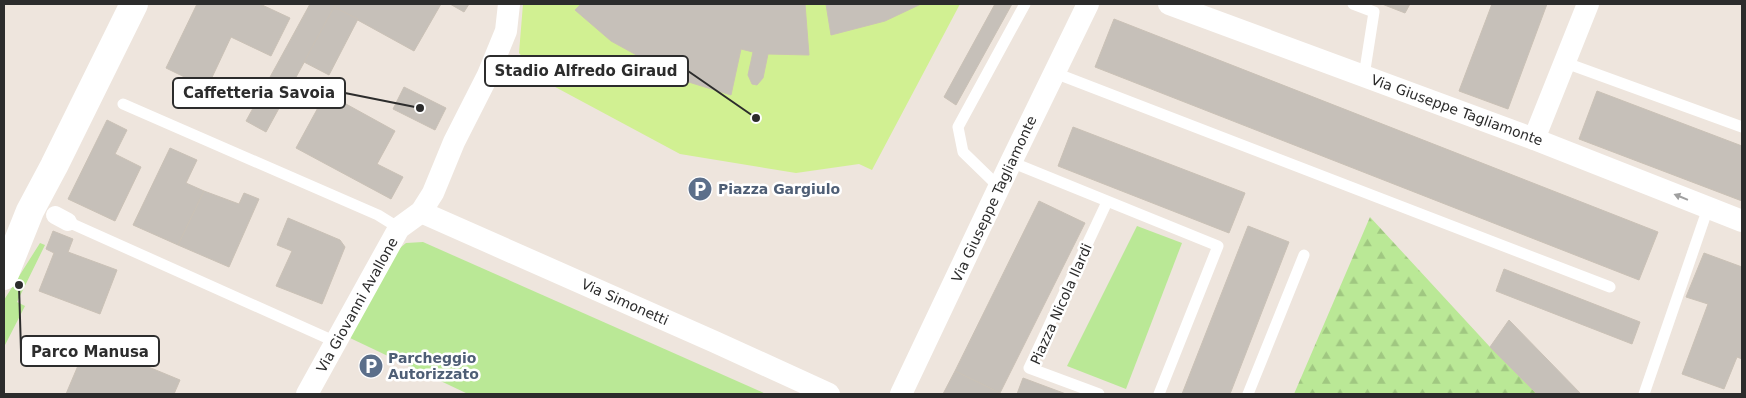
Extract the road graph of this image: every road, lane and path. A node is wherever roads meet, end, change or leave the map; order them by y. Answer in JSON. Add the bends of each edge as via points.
{"nodes":[{"id":1,"x":134,"y":4,"type":"edge"},
{"id":2,"x":510,"y":4,"type":"edge"},
{"id":3,"x":1025,"y":4,"type":"edge"},
{"id":4,"x":1088,"y":4,"type":"edge"},
{"id":5,"x":1169,"y":4,"type":"edge"},
{"id":6,"x":1353,"y":4,"type":"edge"},
{"id":7,"x":1588,"y":4,"type":"edge"},
{"id":8,"x":1566,"y":62,"type":"junction"},
{"id":9,"x":1055,"y":73,"type":"junction"},
{"id":10,"x":1364,"y":76,"type":"junction"},
{"id":11,"x":123,"y":104,"type":"dead end"},
{"id":12,"x":1742,"y":127,"type":"edge"},
{"id":13,"x":1534,"y":139,"type":"junction"},
{"id":14,"x":1011,"y":162,"type":"junction"},
{"id":15,"x":999,"y":187,"type":"junction"},
{"id":16,"x":1107,"y":202,"type":"junction"},
{"id":17,"x":1708,"y":208,"type":"junction"},
{"id":18,"x":421,"y":212,"type":"junction"},
{"id":19,"x":51,"y":216,"type":"junction"},
{"id":20,"x":1742,"y":221,"type":"edge"},
{"id":21,"x":399,"y":228,"type":"junction"},
{"id":22,"x":4,"y":244,"type":"edge"},
{"id":23,"x":1304,"y":255,"type":"dead end"},
{"id":24,"x":4,"y":276,"type":"edge"},
{"id":25,"x":1610,"y":288,"type":"dead end"},
{"id":26,"x":336,"y":342,"type":"junction"},
{"id":27,"x":307,"y":394,"type":"edge"},
{"id":28,"x":828,"y":394,"type":"edge"},
{"id":29,"x":902,"y":394,"type":"edge"},
{"id":30,"x":1099,"y":394,"type":"edge"},
{"id":31,"x":1159,"y":394,"type":"edge"},
{"id":32,"x":1248,"y":394,"type":"edge"},
{"id":33,"x":1644,"y":394,"type":"edge"}],
"edges":[{"from":1,"to":19,"type":"main road","via":[[54,166]]},
{"from":2,"to":18,"type":"street","name":"Via Giovanni Avallone","via":[[506,31],[488,75]]},
{"from":3,"to":15,"type":"lane","via":[[958,127],[963,152]]},
{"from":4,"to":9,"type":"street","name":"Via Giuseppe Tagliamonte"},
{"from":5,"to":10,"type":"street","name":"Via Giuseppe Tagliamonte"},
{"from":6,"to":10,"type":"lane","via":[[1374,12]]},
{"from":7,"to":8,"type":"street"},
{"from":8,"to":12,"type":"lane"},
{"from":8,"to":13,"type":"street"},
{"from":9,"to":14,"type":"street","name":"Via Giuseppe Tagliamonte"},
{"from":9,"to":25,"type":"lane"},
{"from":10,"to":13,"type":"street","name":"Via Giuseppe Tagliamonte"},
{"from":11,"to":21,"type":"lane","via":[[378,215]]},
{"from":17,"to":13,"type":"street","name":"Via Giuseppe Tagliamonte","one_way":true},
{"from":14,"to":15,"type":"street","name":"Via Giuseppe Tagliamonte"},
{"from":14,"to":16,"type":"lane"},
{"from":15,"to":29,"type":"street","name":"Via Giuseppe Tagliamonte"},
{"from":16,"to":30,"type":"lane","name":"Piazza Nicola Ilardi","via":[[1029,368]]},
{"from":16,"to":31,"type":"lane","via":[[1218,246]]},
{"from":17,"to":20,"type":"street","name":"Via Giuseppe Tagliamonte"},
{"from":17,"to":33,"type":"lane"},
{"from":18,"to":21,"type":"street","name":"Via Giovanni Avallone"},
{"from":18,"to":28,"type":"street","name":"Via Simonetti"},
{"from":19,"to":22,"type":"main road"},
{"from":19,"to":24,"type":"main road"},
{"from":19,"to":26,"type":"lane"},
{"from":21,"to":26,"type":"street","name":"Via Giovanni Avallone"},
{"from":23,"to":32,"type":"lane"},
{"from":26,"to":27,"type":"street","name":"Via Giovanni Avallone"}]}
